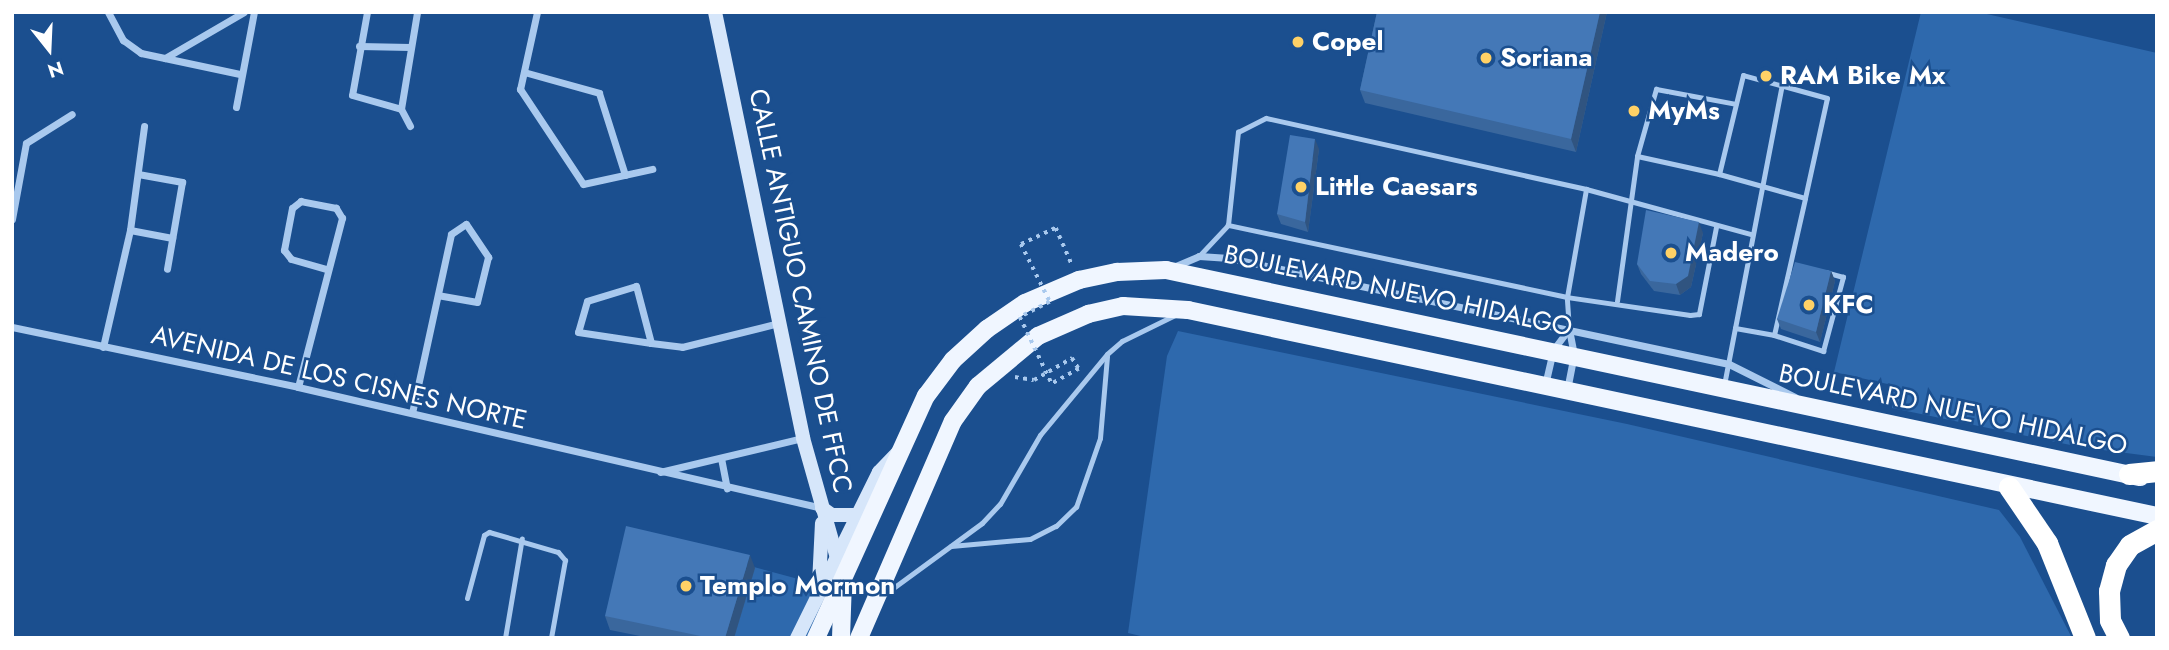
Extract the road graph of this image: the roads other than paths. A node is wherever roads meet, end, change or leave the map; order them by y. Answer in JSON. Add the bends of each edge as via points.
{"nodes":[{"id":1,"x":108,"y":12,"type":"edge"},
{"id":2,"x":244,"y":12,"type":"edge"},
{"id":3,"x":254,"y":12,"type":"edge"},
{"id":4,"x":367,"y":12,"type":"edge"},
{"id":5,"x":417,"y":12,"type":"edge"},
{"id":6,"x":537,"y":12,"type":"edge"},
{"id":7,"x":715,"y":12,"type":"edge"},
{"id":8,"x":359,"y":47,"type":"junction"},
{"id":9,"x":410,"y":47,"type":"junction"},
{"id":10,"x":165,"y":58,"type":"junction"},
{"id":11,"x":524,"y":72,"type":"junction"},
{"id":12,"x":240,"y":74,"type":"junction"},
{"id":13,"x":1782,"y":85,"type":"junction"},
{"id":14,"x":1736,"y":104,"type":"junction"},
{"id":15,"x":236,"y":107,"type":"dead end"},
{"id":16,"x":401,"y":109,"type":"junction"},
{"id":17,"x":72,"y":114,"type":"dead end"},
{"id":18,"x":144,"y":126,"type":"dead end"},
{"id":19,"x":410,"y":126,"type":"dead end"},
{"id":20,"x":1637,"y":156,"type":"junction"},
{"id":21,"x":652,"y":169,"type":"dead end"},
{"id":22,"x":138,"y":174,"type":"junction"},
{"id":23,"x":1719,"y":174,"type":"junction"},
{"id":24,"x":625,"y":175,"type":"junction"},
{"id":25,"x":1759,"y":186,"type":"junction"},
{"id":26,"x":1586,"y":189,"type":"junction"},
{"id":27,"x":1805,"y":198,"type":"junction"},
{"id":28,"x":1632,"y":202,"type":"junction"},
{"id":29,"x":12,"y":219,"type":"edge"},
{"id":30,"x":1228,"y":225,"type":"junction"},
{"id":31,"x":1716,"y":227,"type":"junction"},
{"id":32,"x":130,"y":230,"type":"junction"},
{"id":33,"x":1751,"y":234,"type":"junction"},
{"id":34,"x":172,"y":238,"type":"junction"},
{"id":35,"x":1199,"y":256,"type":"junction"},
{"id":36,"x":1790,"y":261,"type":"junction"},
{"id":37,"x":1804,"y":265,"type":"edge"},
{"id":38,"x":167,"y":269,"type":"dead end"},
{"id":39,"x":327,"y":269,"type":"junction"},
{"id":40,"x":1817,"y":269,"type":"edge"},
{"id":41,"x":1166,"y":270,"type":"junction"},
{"id":42,"x":439,"y":295,"type":"junction"},
{"id":43,"x":1567,"y":297,"type":"junction"},
{"id":44,"x":1617,"y":301,"type":"junction"},
{"id":45,"x":1188,"y":310,"type":"junction"},
{"id":46,"x":780,"y":323,"type":"junction"},
{"id":47,"x":12,"y":327,"type":"edge"},
{"id":48,"x":1735,"y":328,"type":"junction"},
{"id":49,"x":1569,"y":329,"type":"junction"},
{"id":50,"x":1774,"y":335,"type":"junction"},
{"id":51,"x":651,"y":343,"type":"junction"},
{"id":52,"x":103,"y":347,"type":"junction"},
{"id":53,"x":1553,"y":350,"type":"junction"},
{"id":54,"x":1107,"y":354,"type":"junction"},
{"id":55,"x":1574,"y":355,"type":"junction"},
{"id":56,"x":1728,"y":364,"type":"junction"},
{"id":57,"x":1544,"y":386,"type":"junction"},
{"id":58,"x":298,"y":387,"type":"junction"},
{"id":59,"x":1724,"y":387,"type":"junction"},
{"id":60,"x":1567,"y":392,"type":"junction"},
{"id":61,"x":1815,"y":407,"type":"junction"},
{"id":62,"x":412,"y":413,"type":"junction"},
{"id":63,"x":803,"y":438,"type":"junction"},
{"id":64,"x":901,"y":448,"type":"junction"},
{"id":65,"x":721,"y":458,"type":"junction"},
{"id":66,"x":2157,"y":471,"type":"edge"},
{"id":67,"x":656,"y":473,"type":"junction"},
{"id":68,"x":2129,"y":474,"type":"junction"},
{"id":69,"x":2157,"y":480,"type":"edge"},
{"id":70,"x":2009,"y":487,"type":"junction"},
{"id":71,"x":727,"y":488,"type":"junction"},
{"id":72,"x":822,"y":508,"type":"junction"},
{"id":73,"x":857,"y":514,"type":"junction"},
{"id":74,"x":2157,"y":516,"type":"edge"},
{"id":75,"x":2157,"y":530,"type":"edge"},
{"id":76,"x":522,"y":538,"type":"junction"},
{"id":77,"x":948,"y":546,"type":"junction"},
{"id":78,"x":835,"y":555,"type":"junction"},
{"id":79,"x":843,"y":579,"type":"junction"},
{"id":80,"x":818,"y":593,"type":"junction"},
{"id":81,"x":467,"y":598,"type":"dead end"},
{"id":82,"x":877,"y":600,"type":"junction"},
{"id":83,"x":505,"y":638,"type":"edge"},
{"id":84,"x":551,"y":638,"type":"edge"},
{"id":85,"x":797,"y":638,"type":"edge"},
{"id":86,"x":816,"y":638,"type":"edge"},
{"id":87,"x":841,"y":638,"type":"edge"},
{"id":88,"x":859,"y":638,"type":"edge"},
{"id":89,"x":2085,"y":638,"type":"edge"},
{"id":90,"x":2119,"y":638,"type":"edge"}],
"edges":[{"from":1,"to":10,"type":"street","via":[[123,40],[141,53]]},
{"from":2,"to":10,"type":"street"},
{"from":3,"to":12,"type":"street"},
{"from":4,"to":8,"type":"street"},
{"from":5,"to":9,"type":"street"},
{"from":6,"to":11,"type":"street"},
{"from":7,"to":46,"type":"main road","name":"CALLE ANTIGUO CAMINO DE FFCC"},
{"from":8,"to":9,"type":"street"},
{"from":8,"to":16,"type":"street","via":[[352,95]]},
{"from":9,"to":16,"type":"street"},
{"from":10,"to":12,"type":"street"},
{"from":11,"to":24,"type":"street","via":[[599,93]]},
{"from":11,"to":24,"type":"street","via":[[520,89],[583,184]]},
{"from":12,"to":15,"type":"street"},
{"from":13,"to":14,"type":"lane","via":[[1743,75]]},
{"from":13,"to":25,"type":"lane"},
{"from":13,"to":27,"type":"lane","via":[[1827,98]]},
{"from":14,"to":20,"type":"lane","via":[[1656,89]]},
{"from":14,"to":23,"type":"lane"},
{"from":16,"to":19,"type":"street"},
{"from":17,"to":29,"type":"street","via":[[26,143]]},
{"from":18,"to":22,"type":"street"},
{"from":20,"to":23,"type":"lane"},
{"from":20,"to":28,"type":"lane"},
{"from":21,"to":24,"type":"street"},
{"from":22,"to":32,"type":"street"},
{"from":22,"to":34,"type":"street","via":[[182,182]]},
{"from":23,"to":25,"type":"lane"},
{"from":25,"to":27,"type":"lane"},
{"from":25,"to":33,"type":"lane"},
{"from":26,"to":28,"type":"lane"},
{"from":26,"to":30,"type":"lane","via":[[1266,118],[1238,132]]},
{"from":26,"to":43,"type":"lane"},
{"from":27,"to":36,"type":"lane"},
{"from":28,"to":31,"type":"lane"},
{"from":28,"to":44,"type":"lane"},
{"from":30,"to":35,"type":"lane"},
{"from":30,"to":43,"type":"lane"},
{"from":31,"to":33,"type":"lane"},
{"from":31,"to":44,"type":"lane","via":[[1699,314]]},
{"from":32,"to":34,"type":"street"},
{"from":32,"to":52,"type":"street"},
{"from":33,"to":48,"type":"lane"},
{"from":34,"to":38,"type":"street"},
{"from":35,"to":41,"type":"street"},
{"from":35,"to":49,"type":"street","via":[[1229,258]]},
{"from":36,"to":37,"type":"lane"},
{"from":36,"to":50,"type":"lane"},
{"from":39,"to":39,"type":"street","via":[[341,218],[337,208],[301,201],[292,208],[284,250],[291,259]]},
{"from":39,"to":58,"type":"street"},
{"from":40,"to":50,"type":"lane","via":[[1843,277],[1823,351]]},
{"from":41,"to":53,"type":"main road","name":"BOULEVARD NUEVO HIDALGO"},
{"from":41,"to":64,"type":"main road","name":"BOULEVARD NUEVO HIDALGO","via":[[1079,280],[1025,303],[953,360],[926,396]]},
{"from":42,"to":42,"type":"street","via":[[451,234],[466,224],[488,257],[477,302]]},
{"from":42,"to":62,"type":"street"},
{"from":43,"to":44,"type":"lane"},
{"from":43,"to":49,"type":"lane"},
{"from":45,"to":54,"type":"lane","via":[[1151,325]]},
{"from":45,"to":57,"type":"main road"},
{"from":45,"to":82,"type":"main road","via":[[1123,306],[1088,314],[1038,336],[978,386],[953,421]]},
{"from":46,"to":51,"type":"street","via":[[682,347]]},
{"from":46,"to":63,"type":"main road","name":"CALLE ANTIGUO CAMINO DE FFCC"},
{"from":47,"to":52,"type":"street","name":"AVENIDA DE LOS CISNES NORTE"},
{"from":48,"to":50,"type":"lane"},
{"from":48,"to":56,"type":"lane"},
{"from":49,"to":53,"type":"street"},
{"from":49,"to":55,"type":"street"},
{"from":49,"to":56,"type":"street"},
{"from":51,"to":51,"type":"street","via":[[578,332],[587,301],[636,286]]},
{"from":52,"to":58,"type":"street","name":"AVENIDA DE LOS CISNES NORTE"},
{"from":53,"to":55,"type":"main road","name":"BOULEVARD NUEVO HIDALGO"},
{"from":53,"to":57,"type":"street"},
{"from":54,"to":77,"type":"lane","via":[[1040,435],[1000,504]]},
{"from":54,"to":77,"type":"lane","via":[[1100,438],[1076,507],[1056,526],[1030,539]]},
{"from":55,"to":59,"type":"main road","name":"BOULEVARD NUEVO HIDALGO"},
{"from":55,"to":60,"type":"street"},
{"from":56,"to":59,"type":"lane"},
{"from":56,"to":61,"type":"street"},
{"from":57,"to":60,"type":"main road"},
{"from":58,"to":62,"type":"street","name":"AVENIDA DE LOS CISNES NORTE"},
{"from":59,"to":61,"type":"main road","name":"BOULEVARD NUEVO HIDALGO"},
{"from":60,"to":70,"type":"main road"},
{"from":61,"to":68,"type":"main road","name":"BOULEVARD NUEVO HIDALGO"},
{"from":62,"to":67,"type":"street","name":"AVENIDA DE LOS CISNES NORTE"},
{"from":63,"to":65,"type":"street","name":"AVENIDA DE LOS CISNES NORTE"},
{"from":63,"to":72,"type":"main road","name":"CALLE ANTIGUO CAMINO DE FFCC"},
{"from":64,"to":73,"type":"main road","via":[[878,472]]},
{"from":64,"to":79,"type":"main road","name":"BOULEVARD NUEVO HIDALGO"},
{"from":65,"to":67,"type":"street","name":"AVENIDA DE LOS CISNES NORTE"},
{"from":65,"to":71,"type":"street"},
{"from":66,"to":68,"type":"highway"},
{"from":67,"to":71,"type":"street","name":"AVENIDA DE LOS CISNES NORTE"},
{"from":68,"to":69,"type":"main road","name":"BOULEVARD NUEVO HIDALGO"},
{"from":70,"to":74,"type":"main road"},
{"from":70,"to":89,"type":"highway","via":[[2047,543]]},
{"from":71,"to":72,"type":"street","name":"AVENIDA DE LOS CISNES NORTE"},
{"from":72,"to":73,"type":"main road","via":[[845,517]]},
{"from":72,"to":78,"type":"main road","name":"CALLE ANTIGUO CAMINO DE FFCC"},
{"from":72,"to":80,"type":"main road"},
{"from":73,"to":78,"type":"main road"},
{"from":75,"to":90,"type":"highway","via":[[2130,545],[2116,565],[2109,592],[2110,621]]},
{"from":76,"to":81,"type":"lane","via":[[494,532],[484,535]]},
{"from":76,"to":83,"type":"lane"},
{"from":76,"to":84,"type":"lane","via":[[564,555]]},
{"from":77,"to":82,"type":"lane"},
{"from":78,"to":79,"type":"main road","name":"CALLE ANTIGUO CAMINO DE FFCC"},
{"from":78,"to":80,"type":"main road"},
{"from":79,"to":86,"type":"main road","name":"BOULEVARD NUEVO HIDALGO"},
{"from":79,"to":87,"type":"main road"},
{"from":80,"to":85,"type":"main road"},
{"from":82,"to":88,"type":"main road"}]}
